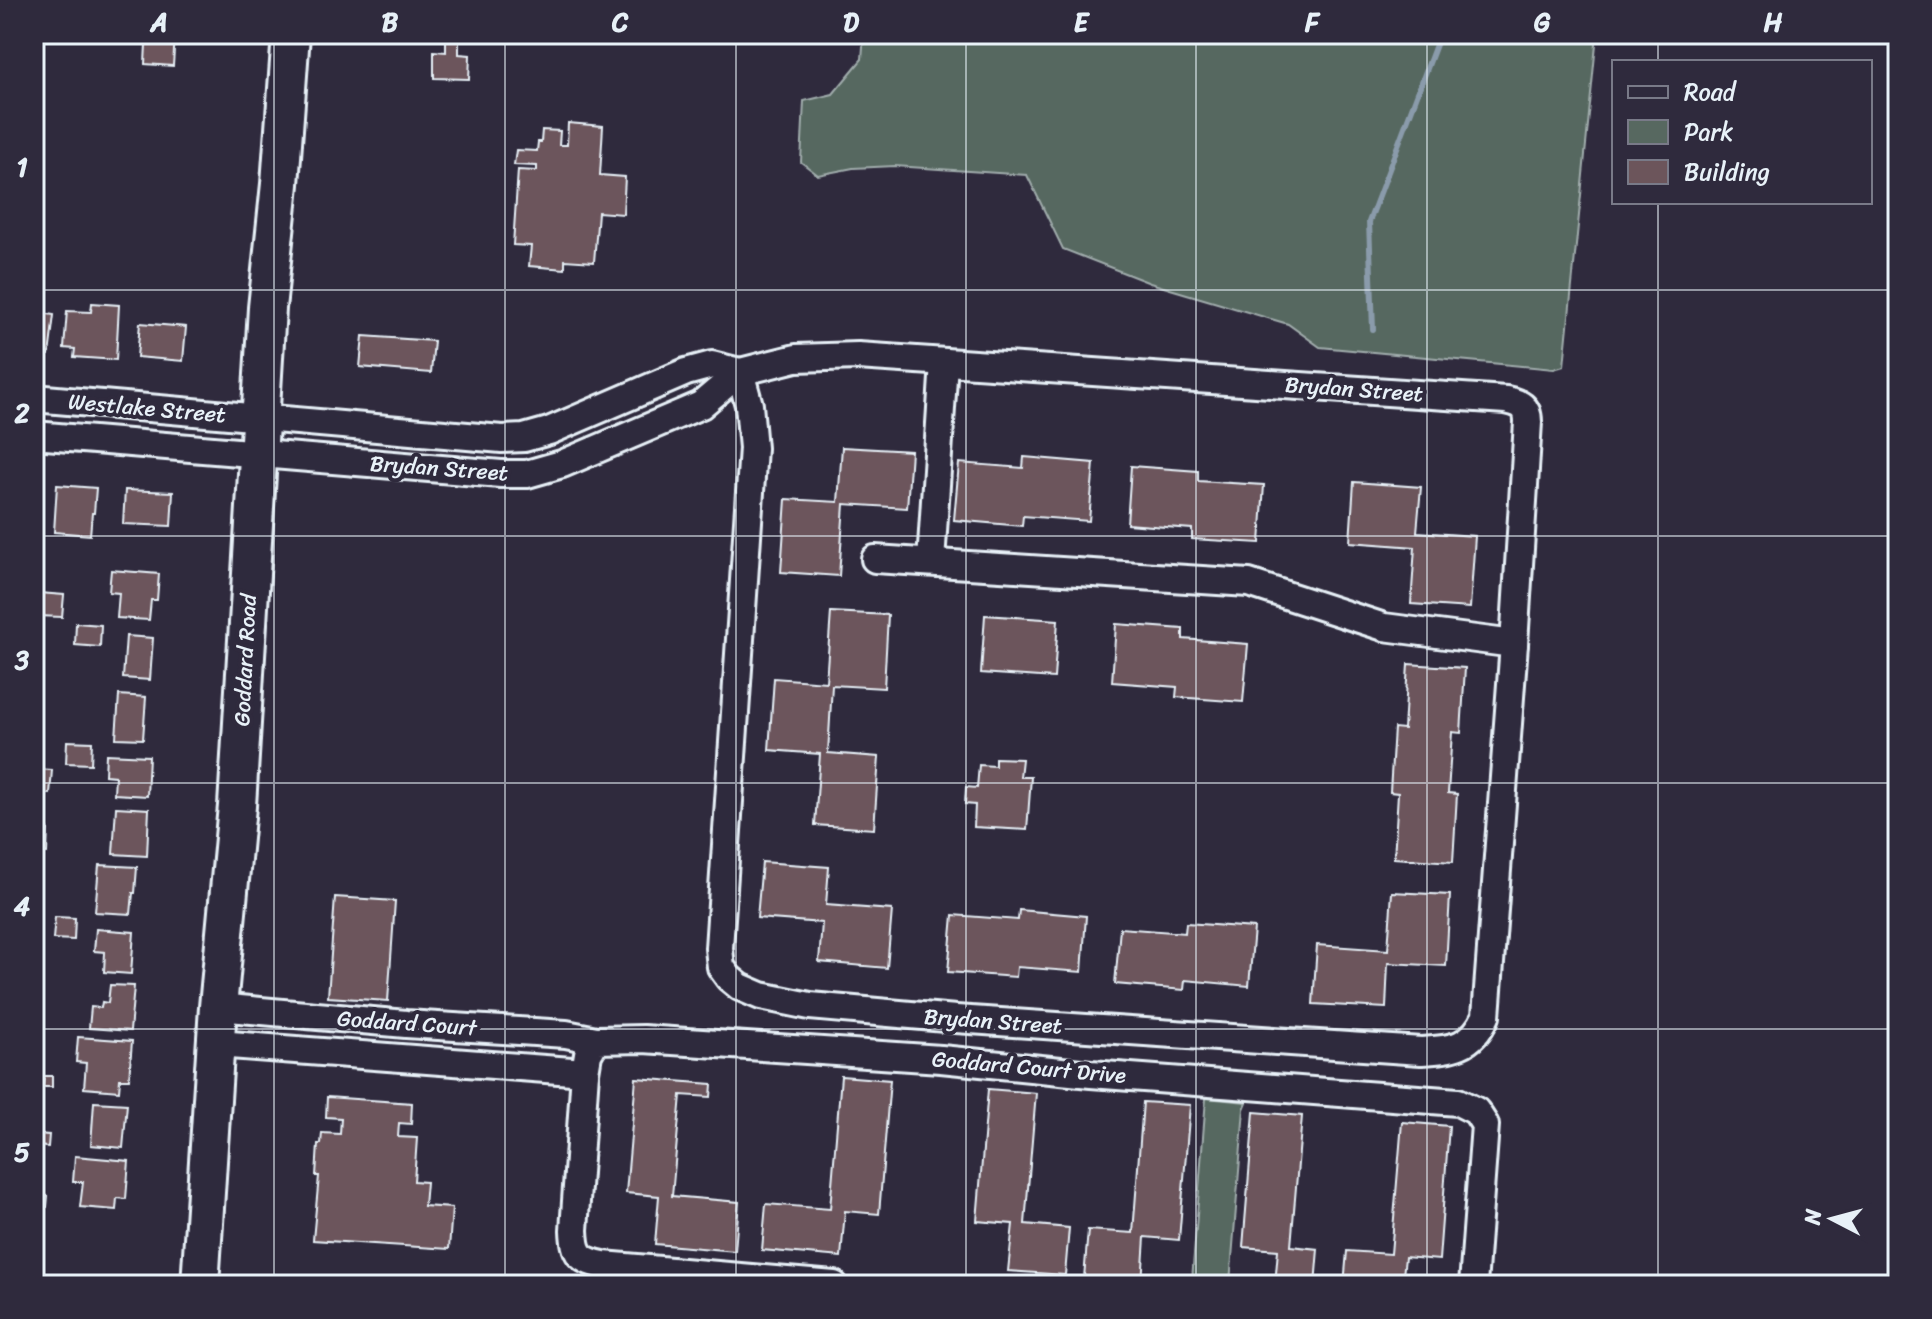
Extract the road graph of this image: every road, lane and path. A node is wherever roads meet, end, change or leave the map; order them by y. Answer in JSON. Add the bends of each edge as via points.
{"nodes":[{"id":1,"x":291,"y":34,"type":"edge"},
{"id":2,"x":944,"y":362,"type":"junction"},
{"id":3,"x":740,"y":372,"type":"junction"},
{"id":4,"x":34,"y":398,"type":"edge"},
{"id":5,"x":34,"y":435,"type":"edge"},
{"id":6,"x":259,"y":436,"type":"junction"},
{"id":7,"x":875,"y":559,"type":"dead end"},
{"id":8,"x":931,"y":562,"type":"junction"},
{"id":9,"x":1514,"y":644,"type":"junction"},
{"id":10,"x":218,"y":1007,"type":"junction"},
{"id":11,"x":217,"y":1044,"type":"junction"},
{"id":12,"x":590,"y":1055,"type":"junction"},
{"id":13,"x":200,"y":1285,"type":"edge"},
{"id":14,"x":834,"y":1285,"type":"edge"},
{"id":15,"x":1473,"y":1285,"type":"edge"}],
"edges":[{"from":1,"to":6,"type":"main road","name":"Goddard Road"},
{"from":2,"to":3,"type":"street","name":"Brydan Street","via":[[796,358]]},
{"from":2,"to":8,"type":"street"},
{"from":2,"to":9,"type":"street","name":"Brydan Street","via":[[1517,403],[1525,407],[1528,422]]},
{"from":3,"to":6,"type":"street","name":"Brydan Street","via":[[712,365],[686,372],[524,438]]},
{"from":3,"to":6,"type":"street","name":"Brydan Street","via":[[701,405],[527,474]]},
{"from":3,"to":9,"type":"street","name":"Brydan Street","via":[[753,448],[719,948],[721,967],[729,978],[761,996],[810,1006],[956,1019],[1421,1051],[1450,1049],[1470,1040],[1486,1016]]},
{"from":4,"to":6,"type":"street","name":"Westlake Street"},
{"from":5,"to":6,"type":"street","name":"Westlake Street"},
{"from":6,"to":10,"type":"main road","name":"Goddard Road","via":[[237,806]]},
{"from":7,"to":8,"type":"street"},
{"from":8,"to":9,"type":"street","via":[[1249,583],[1384,627]]},
{"from":10,"to":11,"type":"main road","name":"Goddard Road"},
{"from":10,"to":12,"type":"street","name":"Goddard Court","via":[[566,1034]]},
{"from":11,"to":12,"type":"street","name":"Goddard Court"},
{"from":11,"to":13,"type":"main road","name":"Goddard Road"},
{"from":12,"to":14,"type":"street","via":[[574,1230],[586,1262]]},
{"from":12,"to":15,"type":"street","name":"Goddard Court Drive","via":[[643,1039],[1458,1102],[1476,1111],[1485,1125]]}]}
